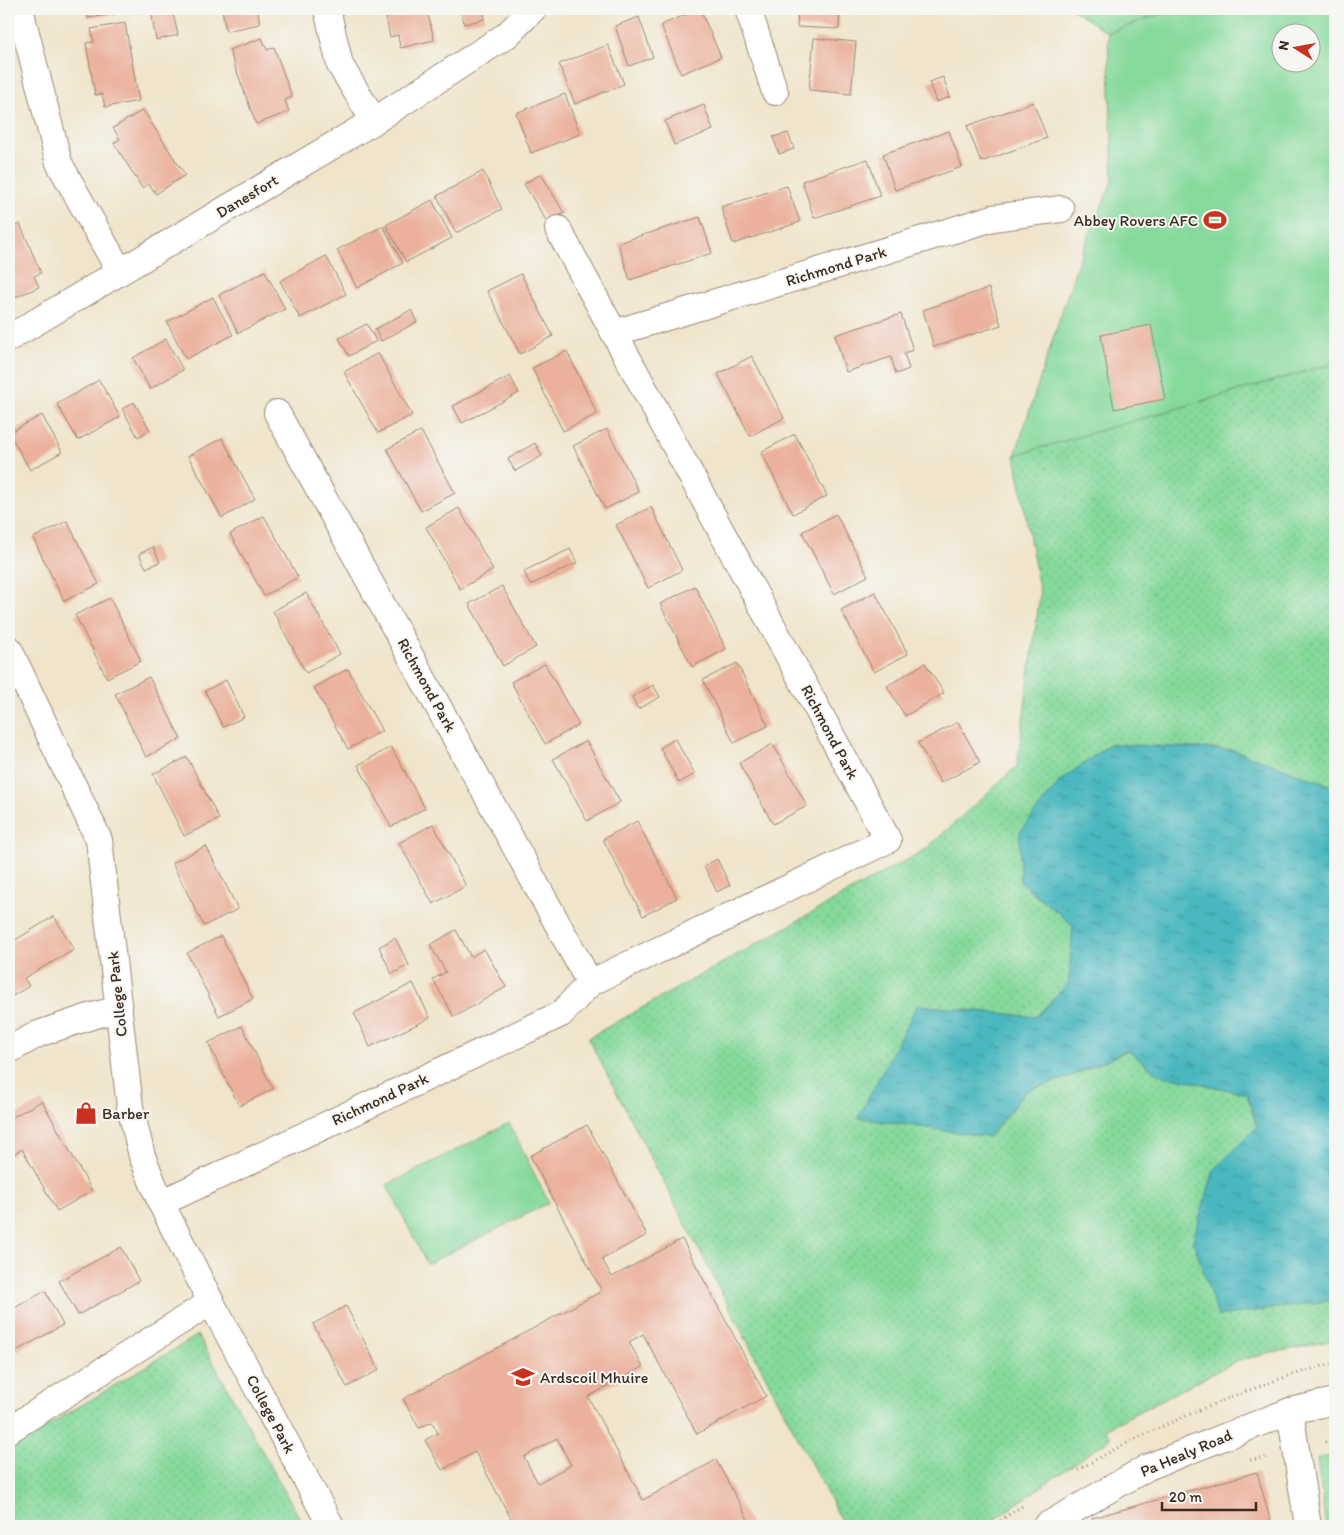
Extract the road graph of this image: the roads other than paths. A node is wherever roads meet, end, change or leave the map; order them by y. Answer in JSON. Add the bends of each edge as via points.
{"nodes":[{"id":1,"x":20,"y":9,"type":"edge"},
{"id":2,"x":327,"y":9,"type":"edge"},
{"id":3,"x":533,"y":9,"type":"edge"},
{"id":4,"x":748,"y":9,"type":"edge"},
{"id":5,"x":775,"y":92,"type":"dead end"},
{"id":6,"x":374,"y":121,"type":"junction"},
{"id":7,"x":1061,"y":209,"type":"dead end"},
{"id":8,"x":558,"y":229,"type":"dead end"},
{"id":9,"x":120,"y":272,"type":"junction"},
{"id":10,"x":614,"y":333,"type":"junction"},
{"id":11,"x":9,"y":338,"type":"edge"},
{"id":12,"x":277,"y":413,"type":"dead end"},
{"id":13,"x":9,"y":649,"type":"edge"},
{"id":14,"x":17,"y":689,"type":"edge"},
{"id":15,"x":590,"y":983,"type":"junction"},
{"id":16,"x":119,"y":1009,"type":"junction"},
{"id":17,"x":9,"y":1050,"type":"edge"},
{"id":18,"x":161,"y":1203,"type":"junction"},
{"id":19,"x":211,"y":1302,"type":"junction"},
{"id":20,"x":1335,"y":1401,"type":"edge"},
{"id":21,"x":1290,"y":1411,"type":"junction"},
{"id":22,"x":9,"y":1430,"type":"edge"},
{"id":23,"x":331,"y":1526,"type":"edge"},
{"id":24,"x":1046,"y":1526,"type":"edge"},
{"id":25,"x":1308,"y":1526,"type":"edge"}],
"edges":[{"from":1,"to":9,"type":"street","via":[[59,163]]},
{"from":2,"to":6,"type":"street","via":[[340,65]]},
{"from":3,"to":6,"type":"street","name":"Danesfort","via":[[507,35]]},
{"from":4,"to":5,"type":"street"},
{"from":6,"to":9,"type":"street","name":"Danesfort"},
{"from":7,"to":10,"type":"street","name":"Richmond Park","via":[[993,218]]},
{"from":8,"to":10,"type":"street","name":"Richmond Park"},
{"from":9,"to":11,"type":"street","name":"Danesfort"},
{"from":10,"to":15,"type":"street","name":"Richmond Park","via":[[888,840]]},
{"from":12,"to":15,"type":"street","name":"Richmond Park"},
{"from":13,"to":14,"type":"street","name":"College Park"},
{"from":14,"to":16,"type":"street","name":"College Park","via":[[99,840]]},
{"from":15,"to":18,"type":"street","name":"Richmond Park","via":[[561,1014]]},
{"from":16,"to":17,"type":"street","via":[[38,1034]]},
{"from":16,"to":18,"type":"street","name":"College Park","via":[[130,1107],[142,1156]]},
{"from":18,"to":19,"type":"street","name":"College Park"},
{"from":19,"to":22,"type":"street"},
{"from":19,"to":23,"type":"street","name":"College Park"},
{"from":20,"to":21,"type":"street","name":"Pa Healy Road"},
{"from":21,"to":24,"type":"street","name":"Pa Healy Road","via":[[1148,1467]]},
{"from":21,"to":25,"type":"street"}]}
